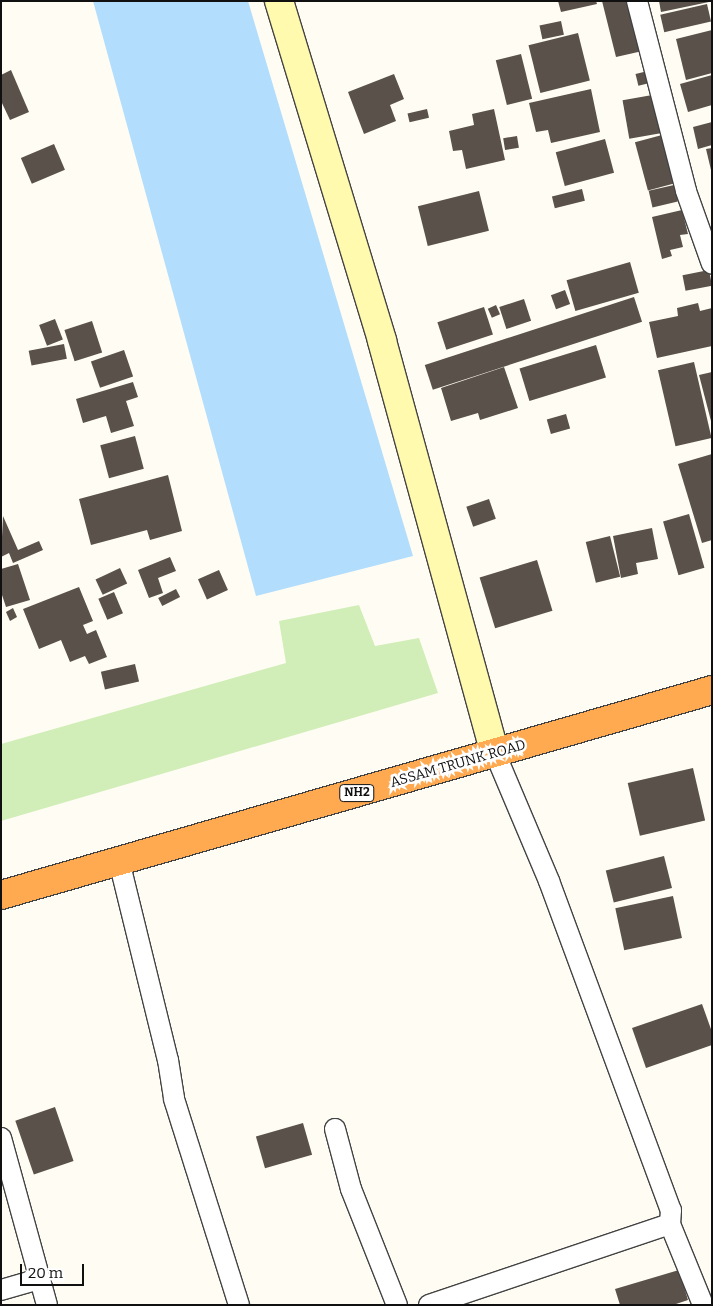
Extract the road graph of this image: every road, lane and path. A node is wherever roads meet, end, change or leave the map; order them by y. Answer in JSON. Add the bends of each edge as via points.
{"nodes":[{"id":1,"x":279,"y":1,"type":"edge"},
{"id":2,"x":637,"y":1,"type":"edge"},
{"id":3,"x":712,"y":264,"type":"edge"},
{"id":4,"x":712,"y":690,"type":"edge"},
{"id":5,"x":495,"y":753,"type":"junction"},
{"id":6,"x":119,"y":861,"type":"junction"},
{"id":7,"x":1,"y":895,"type":"edge"},
{"id":8,"x":335,"y":1129,"type":"dead end"},
{"id":9,"x":1,"y":1138,"type":"edge"},
{"id":10,"x":670,"y":1224,"type":"junction"},
{"id":11,"x":39,"y":1279,"type":"junction"},
{"id":12,"x":1,"y":1290,"type":"edge"},
{"id":13,"x":47,"y":1305,"type":"edge"},
{"id":14,"x":239,"y":1305,"type":"edge"},
{"id":15,"x":397,"y":1305,"type":"edge"},
{"id":16,"x":429,"y":1305,"type":"edge"},
{"id":17,"x":703,"y":1305,"type":"edge"}],
"edges":[{"from":1,"to":5,"type":"street","via":[[382,341]]},
{"from":2,"to":3,"type":"street","via":[[686,191]]},
{"from":4,"to":5,"type":"highway","name":"ASSAM TRUNK ROAD","number":"NH2"},
{"from":5,"to":6,"type":"highway","name":"ASSAM TRUNK ROAD","number":"NH2"},
{"from":5,"to":10,"type":"street","via":[[549,881],[617,1064],[671,1210]]},
{"from":6,"to":7,"type":"highway","name":"ASSAM TRUNK ROAD","number":"NH2"},
{"from":6,"to":14,"type":"street","via":[[168,1060],[174,1100]]},
{"from":8,"to":15,"type":"street","via":[[351,1189]]},
{"from":9,"to":11,"type":"street"},
{"from":10,"to":16,"type":"street"},
{"from":10,"to":17,"type":"street"},
{"from":11,"to":12,"type":"street"},
{"from":11,"to":13,"type":"street"}]}
